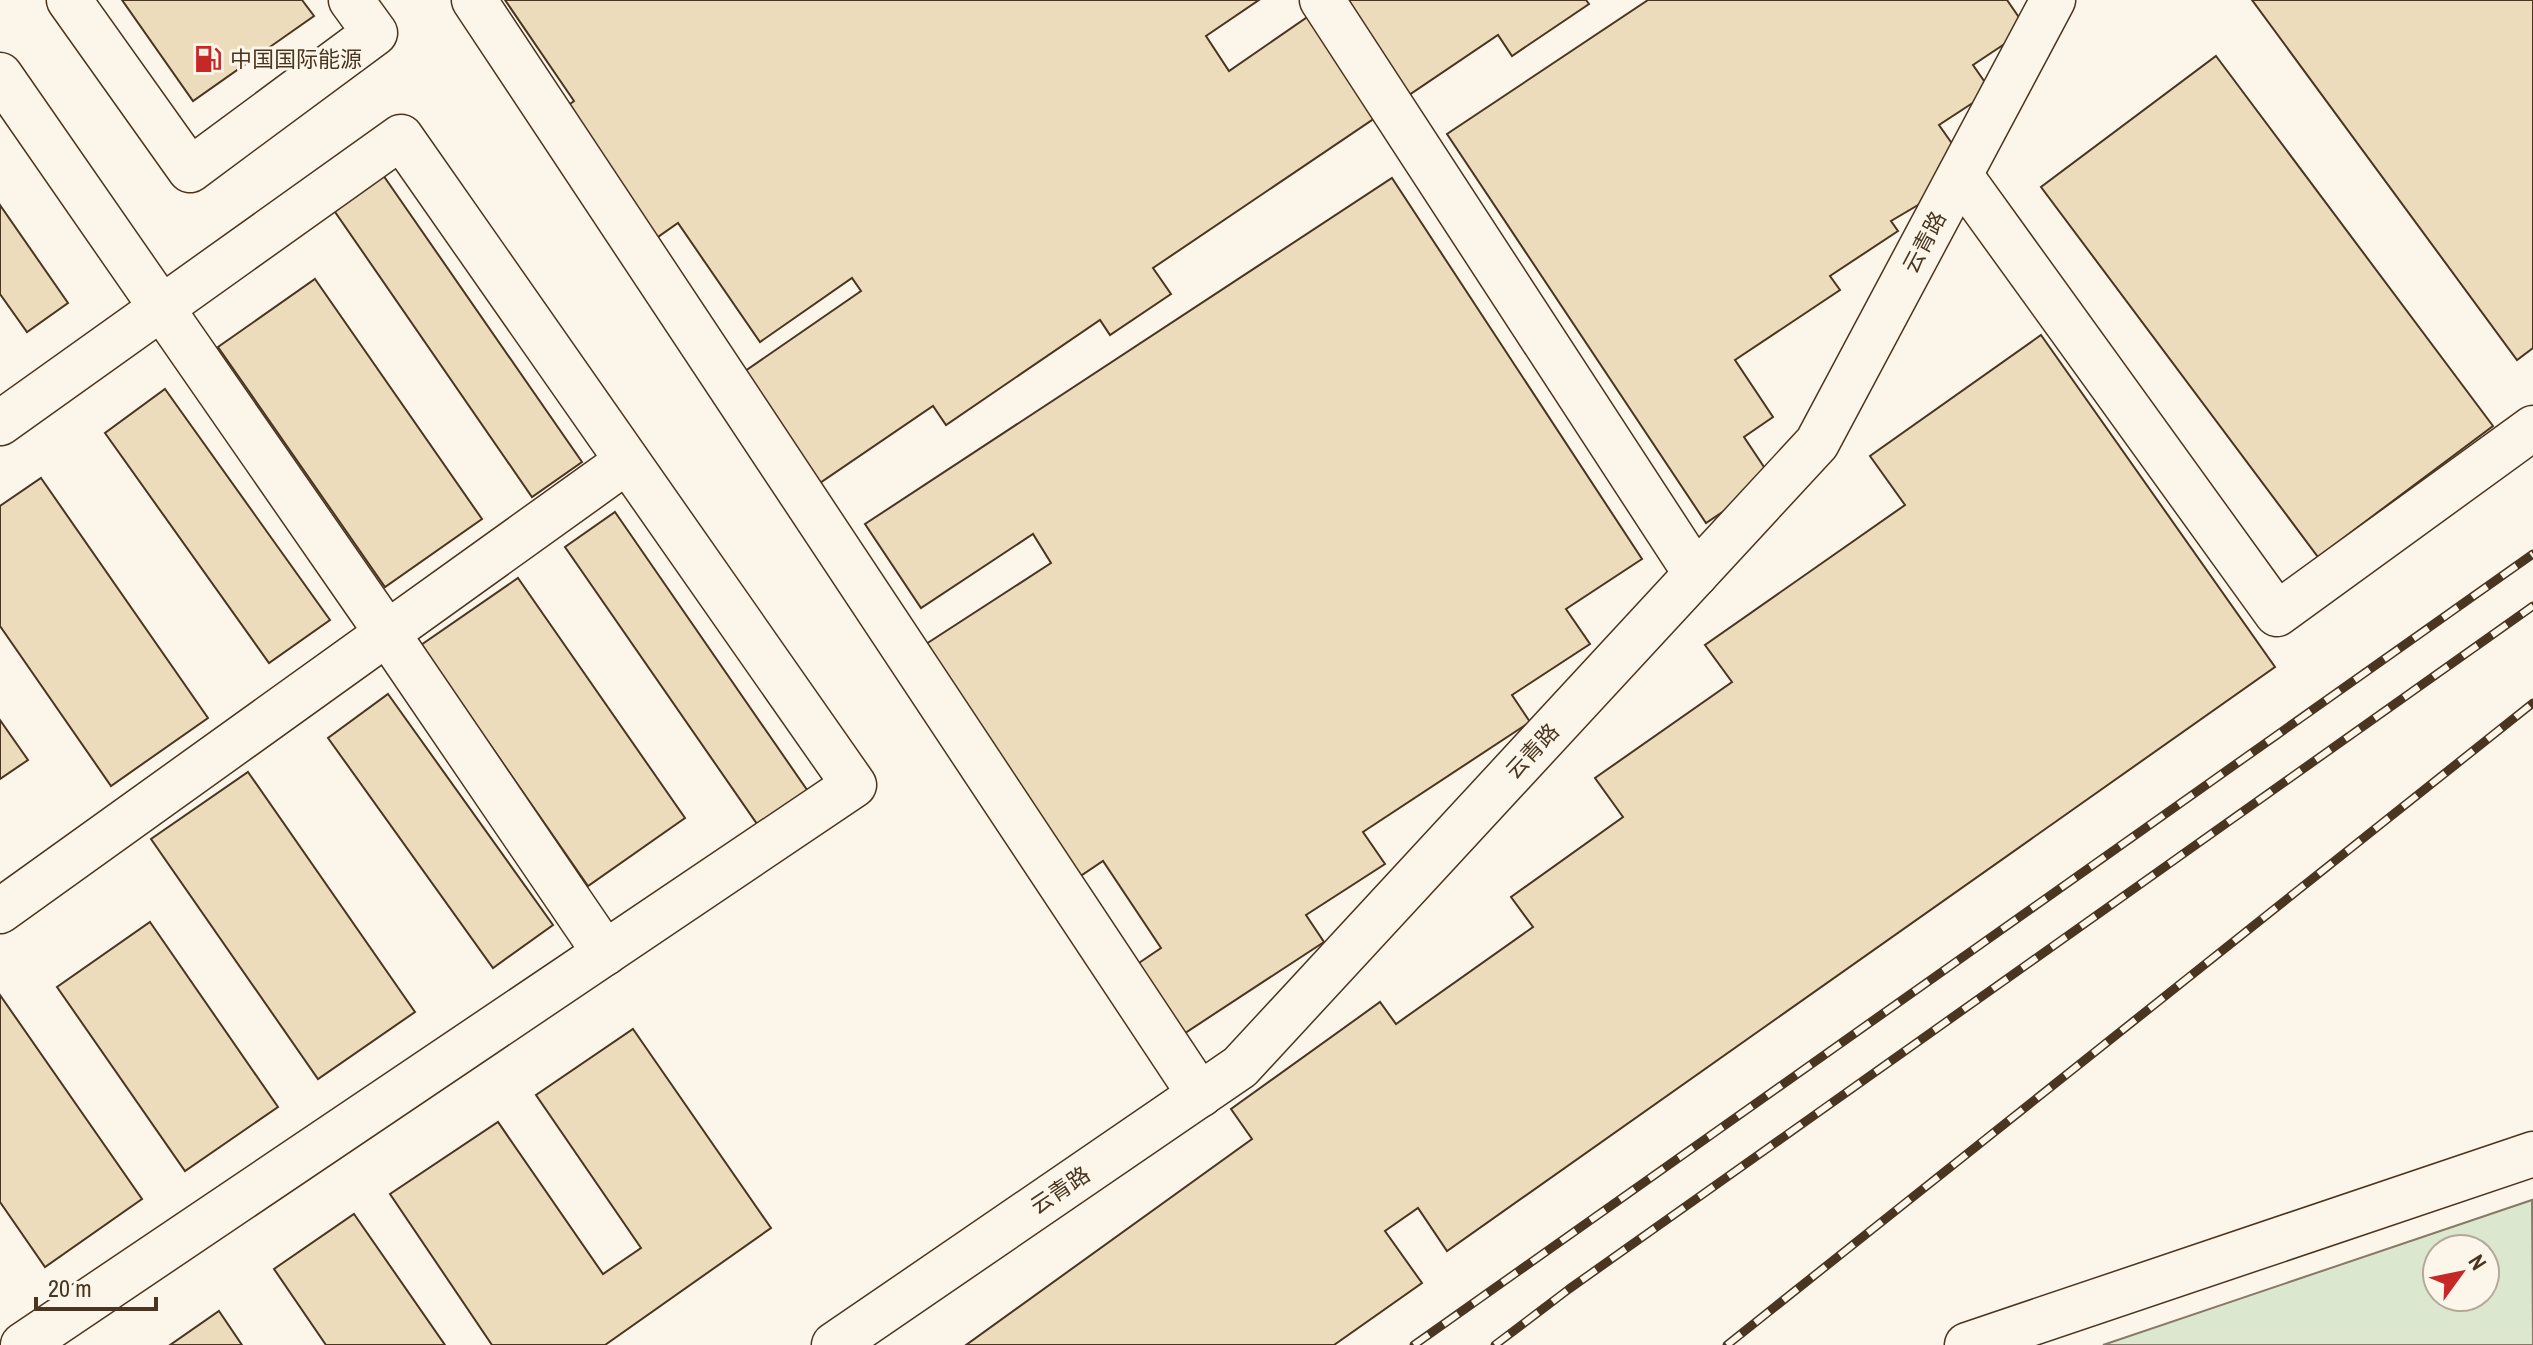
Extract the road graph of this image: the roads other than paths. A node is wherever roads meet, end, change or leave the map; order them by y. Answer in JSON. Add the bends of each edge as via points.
{"nodes":[{"id":1,"x":69,"y":0,"type":"edge"},
{"id":2,"x":351,"y":0,"type":"edge"},
{"id":3,"x":474,"y":0,"type":"edge"},
{"id":4,"x":1322,"y":0,"type":"edge"},
{"id":5,"x":2053,"y":0,"type":"edge"},
{"id":6,"x":0,"y":75,"type":"edge"},
{"id":7,"x":1960,"y":175,"type":"junction"},
{"id":8,"x":162,"y":308,"type":"junction"},
{"id":9,"x":0,"y":423,"type":"edge"},
{"id":10,"x":2533,"y":428,"type":"edge"},
{"id":11,"x":627,"y":461,"type":"junction"},
{"id":12,"x":1696,"y":574,"type":"junction"},
{"id":13,"x":387,"y":633,"type":"junction"},
{"id":14,"x":0,"y":911,"type":"edge"},
{"id":15,"x":605,"y":953,"type":"junction"},
{"id":16,"x":1200,"y":1095,"type":"junction"},
{"id":17,"x":2533,"y":1154,"type":"edge"},
{"id":18,"x":23,"y":1345,"type":"edge"},
{"id":19,"x":834,"y":1345,"type":"edge"},
{"id":20,"x":1967,"y":1345,"type":"edge"}],
"edges":[{"from":1,"to":2,"type":"street","via":[[190,170],[375,33]]},
{"from":3,"to":16,"type":"street"},
{"from":4,"to":12,"type":"street"},
{"from":5,"to":7,"type":"street","name":"云青路"},
{"from":6,"to":8,"type":"street"},
{"from":7,"to":10,"type":"street","via":[[2277,614]]},
{"from":7,"to":12,"type":"street","name":"云青路","via":[[1817,443]]},
{"from":8,"to":9,"type":"street"},
{"from":8,"to":11,"type":"street","via":[[401,137]]},
{"from":8,"to":13,"type":"street"},
{"from":11,"to":13,"type":"street"},
{"from":11,"to":15,"type":"street","via":[[854,785]]},
{"from":12,"to":16,"type":"street","name":"云青路","via":[[1240,1067]]},
{"from":13,"to":14,"type":"street"},
{"from":13,"to":15,"type":"street"},
{"from":15,"to":18,"type":"street"},
{"from":16,"to":19,"type":"street","name":"云青路"},
{"from":17,"to":20,"type":"street"}]}
